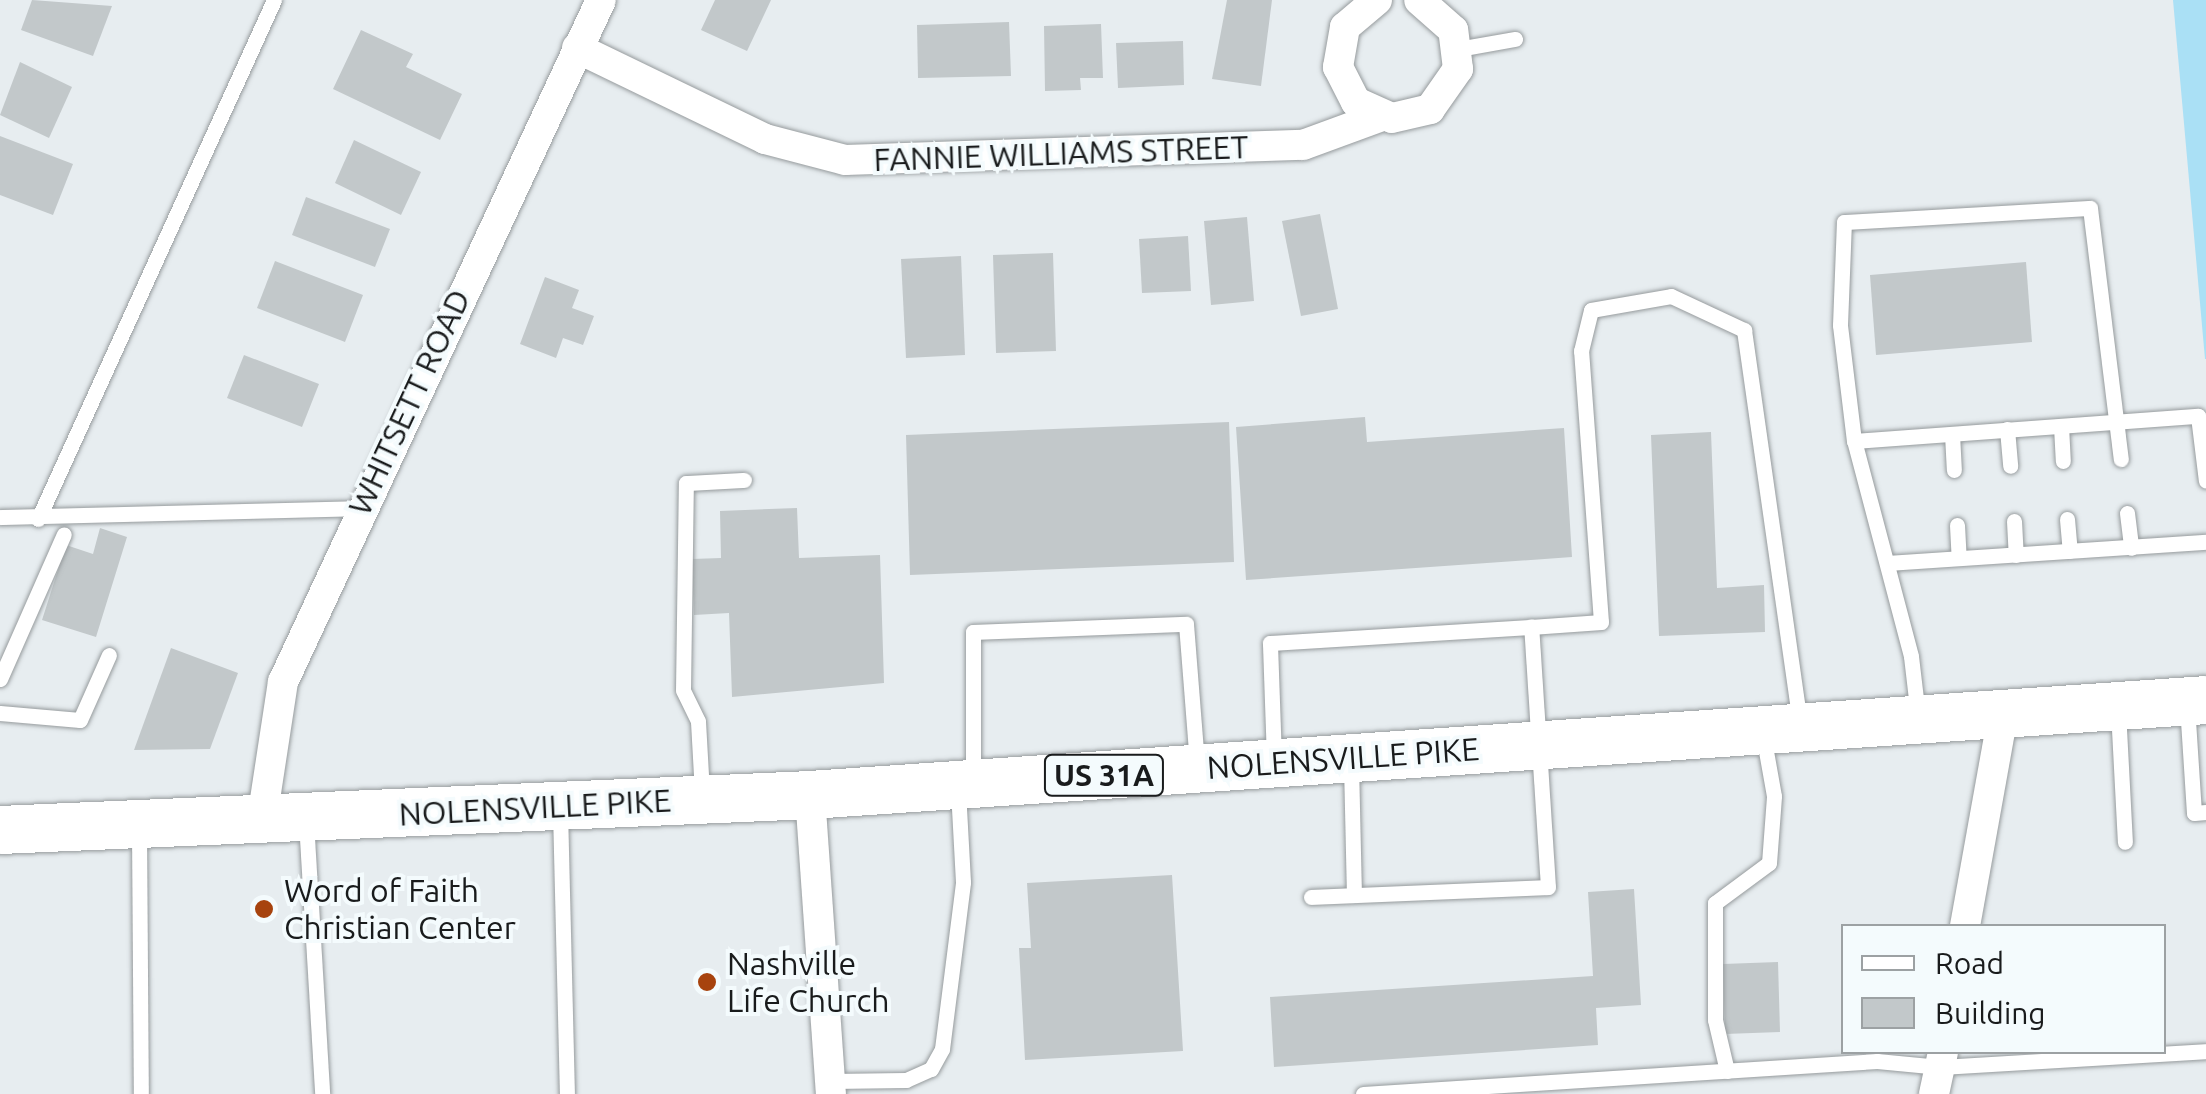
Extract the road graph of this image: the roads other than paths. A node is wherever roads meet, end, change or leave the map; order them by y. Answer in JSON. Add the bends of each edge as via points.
{"nodes":[{"id":1,"x":274,"y":0,"type":"edge"},
{"id":2,"x":602,"y":0,"type":"edge"},
{"id":3,"x":1377,"y":0,"type":"edge"},
{"id":4,"x":1419,"y":0,"type":"edge"},
{"id":5,"x":1515,"y":39,"type":"dead end"},
{"id":6,"x":578,"y":48,"type":"junction"},
{"id":7,"x":1458,"y":49,"type":"junction"},
{"id":8,"x":1382,"y":116,"type":"junction"},
{"id":9,"x":2117,"y":422,"type":"junction"},
{"id":10,"x":2061,"y":426,"type":"junction"},
{"id":11,"x":2008,"y":430,"type":"junction"},
{"id":12,"x":1952,"y":434,"type":"junction"},
{"id":13,"x":1854,"y":441,"type":"junction"},
{"id":14,"x":2121,"y":458,"type":"dead end"},
{"id":15,"x":2063,"y":462,"type":"dead end"},
{"id":16,"x":2010,"y":466,"type":"dead end"},
{"id":17,"x":1954,"y":470,"type":"dead end"},
{"id":18,"x":744,"y":480,"type":"dead end"},
{"id":19,"x":2206,"y":481,"type":"edge"},
{"id":20,"x":358,"y":508,"type":"junction"},
{"id":21,"x":2128,"y":513,"type":"dead end"},
{"id":22,"x":0,"y":518,"type":"edge"},
{"id":23,"x":2067,"y":518,"type":"dead end"},
{"id":24,"x":38,"y":519,"type":"junction"},
{"id":25,"x":2014,"y":522,"type":"dead end"},
{"id":26,"x":1957,"y":525,"type":"dead end"},
{"id":27,"x":64,"y":534,"type":"dead end"},
{"id":28,"x":2206,"y":542,"type":"edge"},
{"id":29,"x":2131,"y":548,"type":"junction"},
{"id":30,"x":2070,"y":552,"type":"junction"},
{"id":31,"x":2016,"y":555,"type":"junction"},
{"id":32,"x":1959,"y":558,"type":"junction"},
{"id":33,"x":1886,"y":563,"type":"junction"},
{"id":34,"x":1532,"y":627,"type":"junction"},
{"id":35,"x":109,"y":655,"type":"dead end"},
{"id":36,"x":0,"y":680,"type":"edge"},
{"id":37,"x":2196,"y":700,"type":"edge"},
{"id":38,"x":2118,"y":706,"type":"junction"},
{"id":39,"x":0,"y":713,"type":"edge"},
{"id":40,"x":2003,"y":714,"type":"junction"},
{"id":41,"x":1918,"y":720,"type":"junction"},
{"id":42,"x":1782,"y":729,"type":"junction"},
{"id":43,"x":1539,"y":745,"type":"junction"},
{"id":44,"x":1351,"y":758,"type":"junction"},
{"id":45,"x":1274,"y":763,"type":"junction"},
{"id":46,"x":1198,"y":768,"type":"junction"},
{"id":47,"x":965,"y":784,"type":"junction"},
{"id":48,"x":810,"y":795,"type":"junction"},
{"id":49,"x":702,"y":800,"type":"junction"},
{"id":50,"x":560,"y":806,"type":"junction"},
{"id":51,"x":2206,"y":812,"type":"edge"},
{"id":52,"x":284,"y":818,"type":"junction"},
{"id":53,"x":139,"y":824,"type":"junction"},
{"id":54,"x":0,"y":830,"type":"edge"},
{"id":55,"x":2125,"y":842,"type":"dead end"},
{"id":56,"x":1354,"y":895,"type":"junction"},
{"id":57,"x":1311,"y":897,"type":"dead end"},
{"id":58,"x":1966,"y":924,"type":"edge"},
{"id":59,"x":2206,"y":1051,"type":"edge"},
{"id":60,"x":2166,"y":1054,"type":"edge"},
{"id":61,"x":2166,"y":1054,"type":"edge"},
{"id":62,"x":1727,"y":1071,"type":"junction"},
{"id":63,"x":1939,"y":1071,"type":"edge"},
{"id":64,"x":831,"y":1088,"type":"edge"},
{"id":65,"x":141,"y":1094,"type":"edge"},
{"id":66,"x":322,"y":1094,"type":"edge"},
{"id":67,"x":567,"y":1094,"type":"edge"},
{"id":68,"x":1362,"y":1094,"type":"edge"}],
"edges":[{"from":1,"to":24,"type":"lane"},
{"from":2,"to":6,"type":"street","name":"WHITSETT ROAD"},
{"from":3,"to":8,"type":"street","via":[[1351,18],[1337,56],[1349,94]]},
{"from":4,"to":7,"type":"street","via":[[1448,23]]},
{"from":5,"to":7,"type":"lane"},
{"from":6,"to":8,"type":"street","name":"FANNIE WILLIAMS STREET","via":[[765,139],[845,160],[1303,145]]},
{"from":6,"to":20,"type":"street","name":"WHITSETT ROAD"},
{"from":7,"to":8,"type":"street","name":"FANNIE WILLIAMS STREET","via":[[1456,77],[1438,103],[1414,116]]},
{"from":9,"to":10,"type":"lane"},
{"from":9,"to":13,"type":"lane","via":[[2090,208],[1844,222],[1840,325]]},
{"from":9,"to":14,"type":"lane"},
{"from":9,"to":19,"type":"lane","via":[[2198,416]]},
{"from":10,"to":11,"type":"lane"},
{"from":10,"to":15,"type":"lane"},
{"from":11,"to":12,"type":"lane"},
{"from":11,"to":16,"type":"lane"},
{"from":12,"to":13,"type":"lane"},
{"from":12,"to":17,"type":"lane"},
{"from":13,"to":33,"type":"lane"},
{"from":18,"to":49,"type":"lane","via":[[686,483],[684,690],[698,721]]},
{"from":20,"to":24,"type":"lane"},
{"from":20,"to":52,"type":"street","name":"WHITSETT ROAD","via":[[284,682]]},
{"from":21,"to":29,"type":"lane"},
{"from":22,"to":24,"type":"lane"},
{"from":23,"to":30,"type":"lane"},
{"from":25,"to":31,"type":"lane"},
{"from":26,"to":32,"type":"lane"},
{"from":27,"to":36,"type":"lane"},
{"from":28,"to":29,"type":"lane"},
{"from":29,"to":30,"type":"lane"},
{"from":30,"to":31,"type":"lane"},
{"from":31,"to":32,"type":"lane"},
{"from":32,"to":33,"type":"lane"},
{"from":33,"to":41,"type":"lane"},
{"from":34,"to":42,"type":"lane","via":[[1601,622],[1581,351],[1591,310],[1671,296],[1744,330]]},
{"from":34,"to":43,"type":"lane"},
{"from":34,"to":45,"type":"lane","via":[[1270,642]]},
{"from":35,"to":39,"type":"lane","via":[[80,720]]},
{"from":37,"to":38,"type":"main road","name":"NOLENSVILLE PIKE","number":"US 31A"},
{"from":37,"to":51,"type":"lane","via":[[2194,812]]},
{"from":38,"to":40,"type":"main road","name":"NOLENSVILLE PIKE","number":"US 31A"},
{"from":38,"to":55,"type":"lane"},
{"from":40,"to":41,"type":"main road","name":"NOLENSVILLE PIKE","number":"US 31A"},
{"from":40,"to":58,"type":"street"},
{"from":41,"to":42,"type":"main road","name":"NOLENSVILLE PIKE","number":"US 31A"},
{"from":42,"to":43,"type":"main road","name":"NOLENSVILLE PIKE","number":"US 31A"},
{"from":42,"to":62,"type":"lane","via":[[1769,862],[1715,903],[1716,1020]]},
{"from":43,"to":44,"type":"main road","name":"NOLENSVILLE PIKE","number":"US 31A"},
{"from":43,"to":56,"type":"lane","via":[[1548,886]]},
{"from":44,"to":45,"type":"main road","name":"NOLENSVILLE PIKE","number":"US 31A"},
{"from":44,"to":56,"type":"lane"},
{"from":45,"to":46,"type":"main road","name":"NOLENSVILLE PIKE","number":"US 31A"},
{"from":46,"to":47,"type":"main road","name":"NOLENSVILLE PIKE","number":"US 31A"},
{"from":46,"to":47,"type":"lane","via":[[1186,624],[973,632]]},
{"from":47,"to":48,"type":"main road","name":"NOLENSVILLE PIKE","number":"US 31A"},
{"from":47,"to":64,"type":"lane","via":[[964,882],[942,1049],[931,1069],[906,1080]]},
{"from":48,"to":49,"type":"main road","name":"NOLENSVILLE PIKE","number":"US 31A"},
{"from":48,"to":64,"type":"street"},
{"from":49,"to":50,"type":"main road","name":"NOLENSVILLE PIKE","number":"US 31A"},
{"from":50,"to":52,"type":"main road","name":"NOLENSVILLE PIKE","number":"US 31A"},
{"from":50,"to":67,"type":"lane"},
{"from":52,"to":53,"type":"main road","name":"NOLENSVILLE PIKE","number":"US 31A"},
{"from":52,"to":66,"type":"lane"},
{"from":53,"to":54,"type":"main road","name":"NOLENSVILLE PIKE","number":"US 31A"},
{"from":53,"to":65,"type":"lane"},
{"from":56,"to":57,"type":"lane"},
{"from":59,"to":60,"type":"lane"},
{"from":61,"to":63,"type":"lane"},
{"from":62,"to":63,"type":"lane","via":[[1877,1061]]},
{"from":62,"to":68,"type":"lane"}]}
